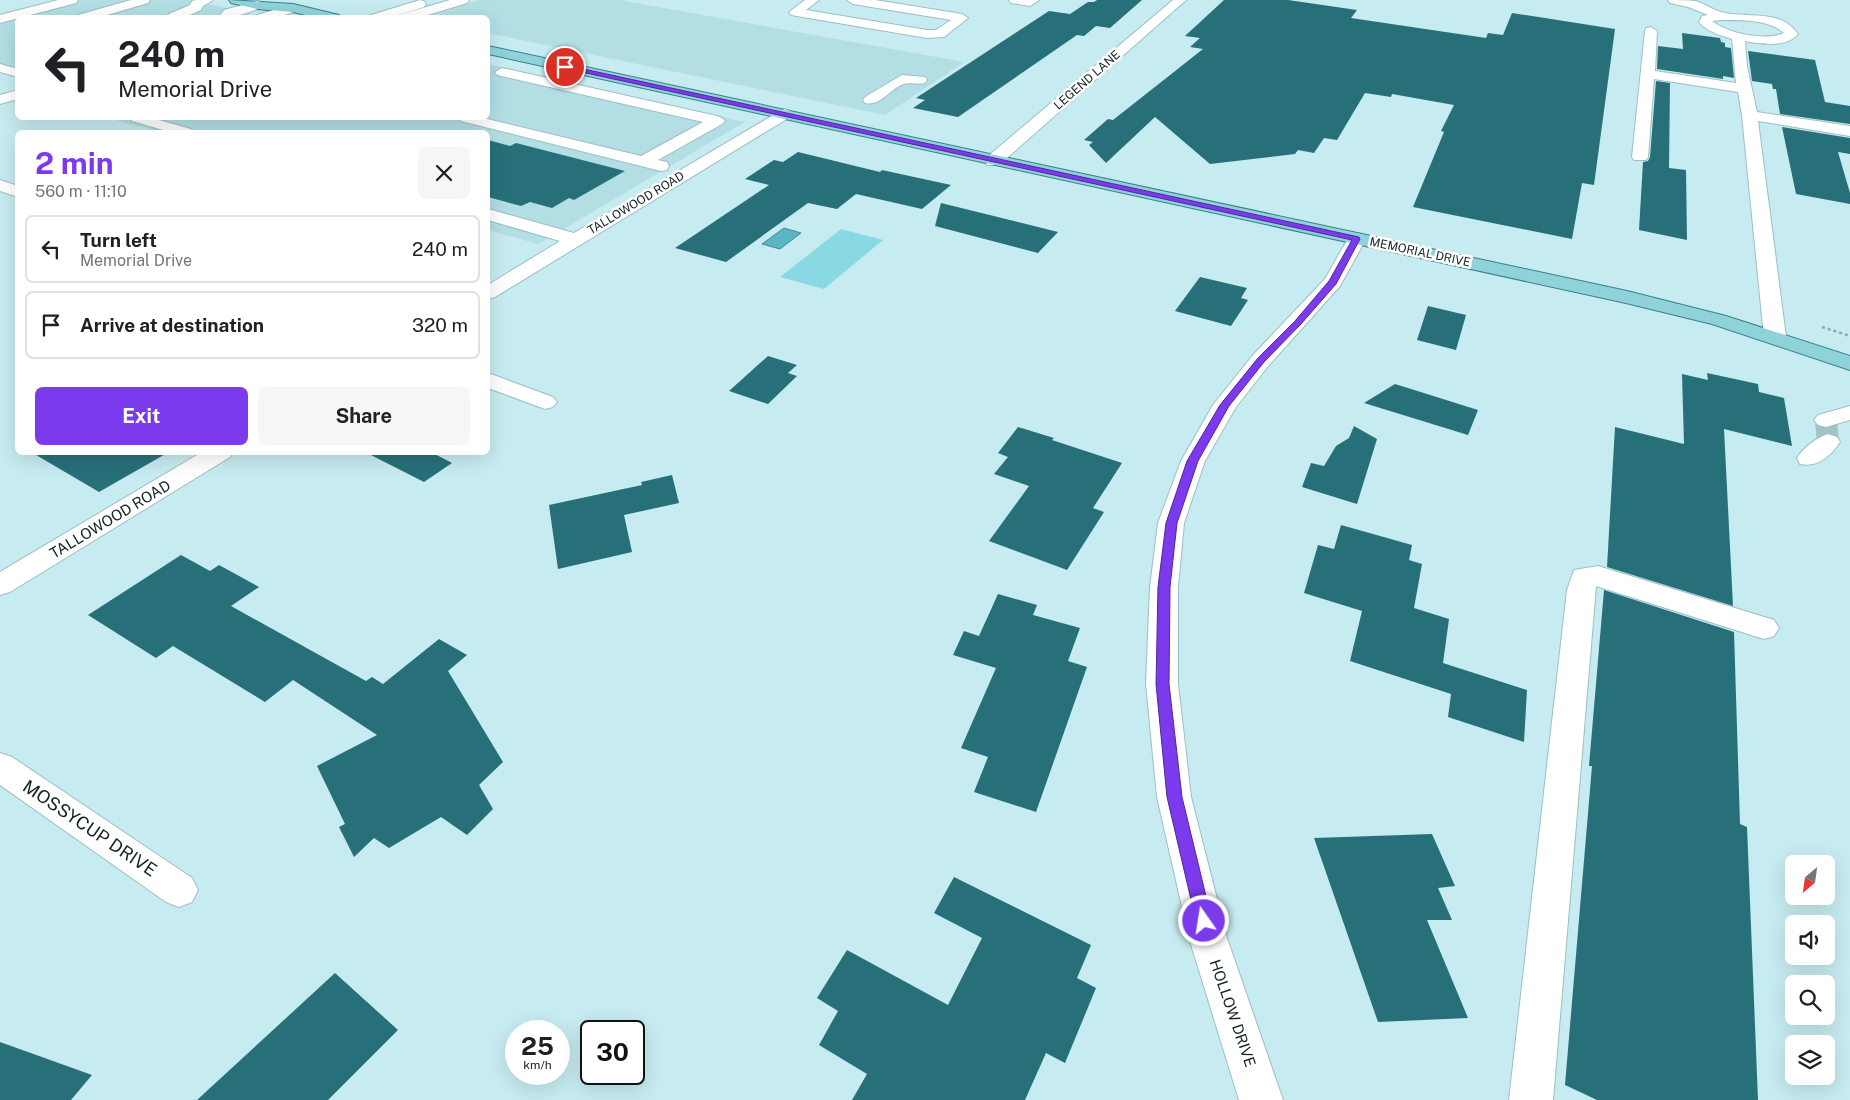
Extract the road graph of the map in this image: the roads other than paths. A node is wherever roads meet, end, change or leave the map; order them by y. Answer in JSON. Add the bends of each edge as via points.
{"nodes":[{"id":1,"x":72,"y":0,"type":"edge"},
{"id":2,"x":144,"y":0,"type":"edge"},
{"id":3,"x":207,"y":0,"type":"edge"},
{"id":4,"x":235,"y":0,"type":"edge"},
{"id":5,"x":434,"y":0,"type":"edge"},
{"id":6,"x":463,"y":0,"type":"edge"},
{"id":7,"x":813,"y":0,"type":"edge"},
{"id":8,"x":853,"y":0,"type":"edge"},
{"id":9,"x":1015,"y":0,"type":"edge"},
{"id":10,"x":1033,"y":0,"type":"edge"},
{"id":11,"x":1180,"y":0,"type":"edge"},
{"id":12,"x":1674,"y":0,"type":"edge"},
{"id":13,"x":256,"y":5,"type":"junction"},
{"id":14,"x":293,"y":8,"type":"junction"},
{"id":15,"x":3,"y":14,"type":"edge"},
{"id":16,"x":92,"y":15,"type":"edge"},
{"id":17,"x":176,"y":15,"type":"edge"},
{"id":18,"x":228,"y":15,"type":"edge"},
{"id":19,"x":271,"y":15,"type":"edge"},
{"id":20,"x":322,"y":15,"type":"edge"},
{"id":21,"x":385,"y":15,"type":"edge"},
{"id":22,"x":413,"y":15,"type":"edge"},
{"id":23,"x":1721,"y":16,"type":"junction"},
{"id":24,"x":1651,"y":31,"type":"dead end"},
{"id":25,"x":1738,"y":36,"type":"junction"},
{"id":26,"x":490,"y":51,"type":"edge"},
{"id":27,"x":532,"y":60,"type":"junction"},
{"id":28,"x":0,"y":68,"type":"edge"},
{"id":29,"x":15,"y":72,"type":"edge"},
{"id":30,"x":1647,"y":74,"type":"junction"},
{"id":31,"x":493,"y":75,"type":"edge"},
{"id":32,"x":920,"y":80,"type":"dead end"},
{"id":33,"x":632,"y":82,"type":"junction"},
{"id":34,"x":1744,"y":89,"type":"junction"},
{"id":35,"x":15,"y":95,"type":"edge"},
{"id":36,"x":604,"y":95,"type":"junction"},
{"id":37,"x":0,"y":100,"type":"edge"},
{"id":38,"x":870,"y":100,"type":"dead end"},
{"id":39,"x":785,"y":114,"type":"junction"},
{"id":40,"x":1750,"y":115,"type":"junction"},
{"id":41,"x":144,"y":120,"type":"edge"},
{"id":42,"x":474,"y":120,"type":"edge"},
{"id":43,"x":178,"y":130,"type":"edge"},
{"id":44,"x":1850,"y":131,"type":"edge"},
{"id":45,"x":1640,"y":157,"type":"dead end"},
{"id":46,"x":993,"y":160,"type":"junction"},
{"id":47,"x":643,"y":162,"type":"junction"},
{"id":48,"x":686,"y":173,"type":"junction"},
{"id":49,"x":0,"y":185,"type":"edge"},
{"id":50,"x":15,"y":191,"type":"edge"},
{"id":51,"x":490,"y":215,"type":"edge"},
{"id":52,"x":1356,"y":239,"type":"junction"},
{"id":53,"x":576,"y":240,"type":"junction"},
{"id":54,"x":490,"y":292,"type":"edge"},
{"id":55,"x":1775,"y":338,"type":"junction"},
{"id":56,"x":1850,"y":363,"type":"edge"},
{"id":57,"x":490,"y":381,"type":"edge"},
{"id":58,"x":545,"y":402,"type":"dead end"},
{"id":59,"x":1850,"y":413,"type":"edge"},
{"id":60,"x":216,"y":455,"type":"edge"},
{"id":61,"x":1809,"y":458,"type":"dead end"},
{"id":62,"x":0,"y":585,"type":"edge"},
{"id":63,"x":1764,"y":628,"type":"dead end"},
{"id":64,"x":0,"y":767,"type":"edge"},
{"id":65,"x":180,"y":890,"type":"dead end"},
{"id":66,"x":1261,"y":1100,"type":"edge"},
{"id":67,"x":1531,"y":1100,"type":"edge"}],
"edges":[{"from":1,"to":15,"type":"street"},
{"from":2,"to":16,"type":"street"},
{"from":3,"to":17,"type":"street"},
{"from":4,"to":13,"type":"main road"},
{"from":5,"to":21,"type":"street"},
{"from":6,"to":22,"type":"street"},
{"from":7,"to":8,"type":"street","via":[[795,12],[939,34],[962,18]]},
{"from":9,"to":10,"type":"street"},
{"from":11,"to":46,"type":"street","name":"LEGEND LANE"},
{"from":12,"to":23,"type":"street"},
{"from":13,"to":14,"type":"main road"},
{"from":13,"to":18,"type":"street"},
{"from":14,"to":19,"type":"street"},
{"from":14,"to":20,"type":"main road"},
{"from":23,"to":25,"type":"street","via":[[1705,22],[1715,30]]},
{"from":23,"to":25,"type":"street","via":[[1767,21],[1786,27],[1792,34],[1775,40]]},
{"from":24,"to":30,"type":"street"},
{"from":25,"to":34,"type":"street"},
{"from":26,"to":27,"type":"main road","name":"MEMORIAL DRIVE"},
{"from":27,"to":31,"type":"street"},
{"from":27,"to":33,"type":"main road","name":"MEMORIAL DRIVE"},
{"from":28,"to":29,"type":"street"},
{"from":30,"to":34,"type":"street"},
{"from":30,"to":45,"type":"street"},
{"from":31,"to":36,"type":"street"},
{"from":32,"to":38,"type":"street","via":[[902,79]]},
{"from":33,"to":36,"type":"street"},
{"from":33,"to":39,"type":"main road","name":"MEMORIAL DRIVE"},
{"from":34,"to":40,"type":"street"},
{"from":35,"to":37,"type":"street"},
{"from":36,"to":47,"type":"street","via":[[717,121]]},
{"from":39,"to":46,"type":"main road","name":"MEMORIAL DRIVE"},
{"from":39,"to":48,"type":"street","name":"TALLOWOOD ROAD"},
{"from":40,"to":44,"type":"street"},
{"from":40,"to":55,"type":"street"},
{"from":41,"to":43,"type":"street"},
{"from":42,"to":47,"type":"street"},
{"from":46,"to":52,"type":"main road","name":"MEMORIAL DRIVE"},
{"from":47,"to":48,"type":"street"},
{"from":48,"to":53,"type":"street","name":"TALLOWOOD ROAD"},
{"from":49,"to":50,"type":"street"},
{"from":51,"to":53,"type":"street"},
{"from":52,"to":55,"type":"main road","name":"MEMORIAL DRIVE","via":[[1627,297],[1720,320]]},
{"from":52,"to":66,"type":"street","name":"HOLLOW DRIVE","via":[[1333,282],[1261,360],[1225,405],[1193,461],[1171,523],[1164,587],[1162,684],[1174,797],[1208,938]]},
{"from":53,"to":54,"type":"street","name":"TALLOWOOD ROAD"},
{"from":55,"to":56,"type":"main road","name":"MEMORIAL DRIVE"},
{"from":57,"to":58,"type":"street"},
{"from":59,"to":61,"type":"street","via":[[1827,431]]},
{"from":60,"to":62,"type":"street","name":"TALLOWOOD ROAD"},
{"from":63,"to":67,"type":"street","via":[[1598,576],[1584,577],[1580,590]]},
{"from":64,"to":65,"type":"street","name":"MOSSYCUP DRIVE"}]}
